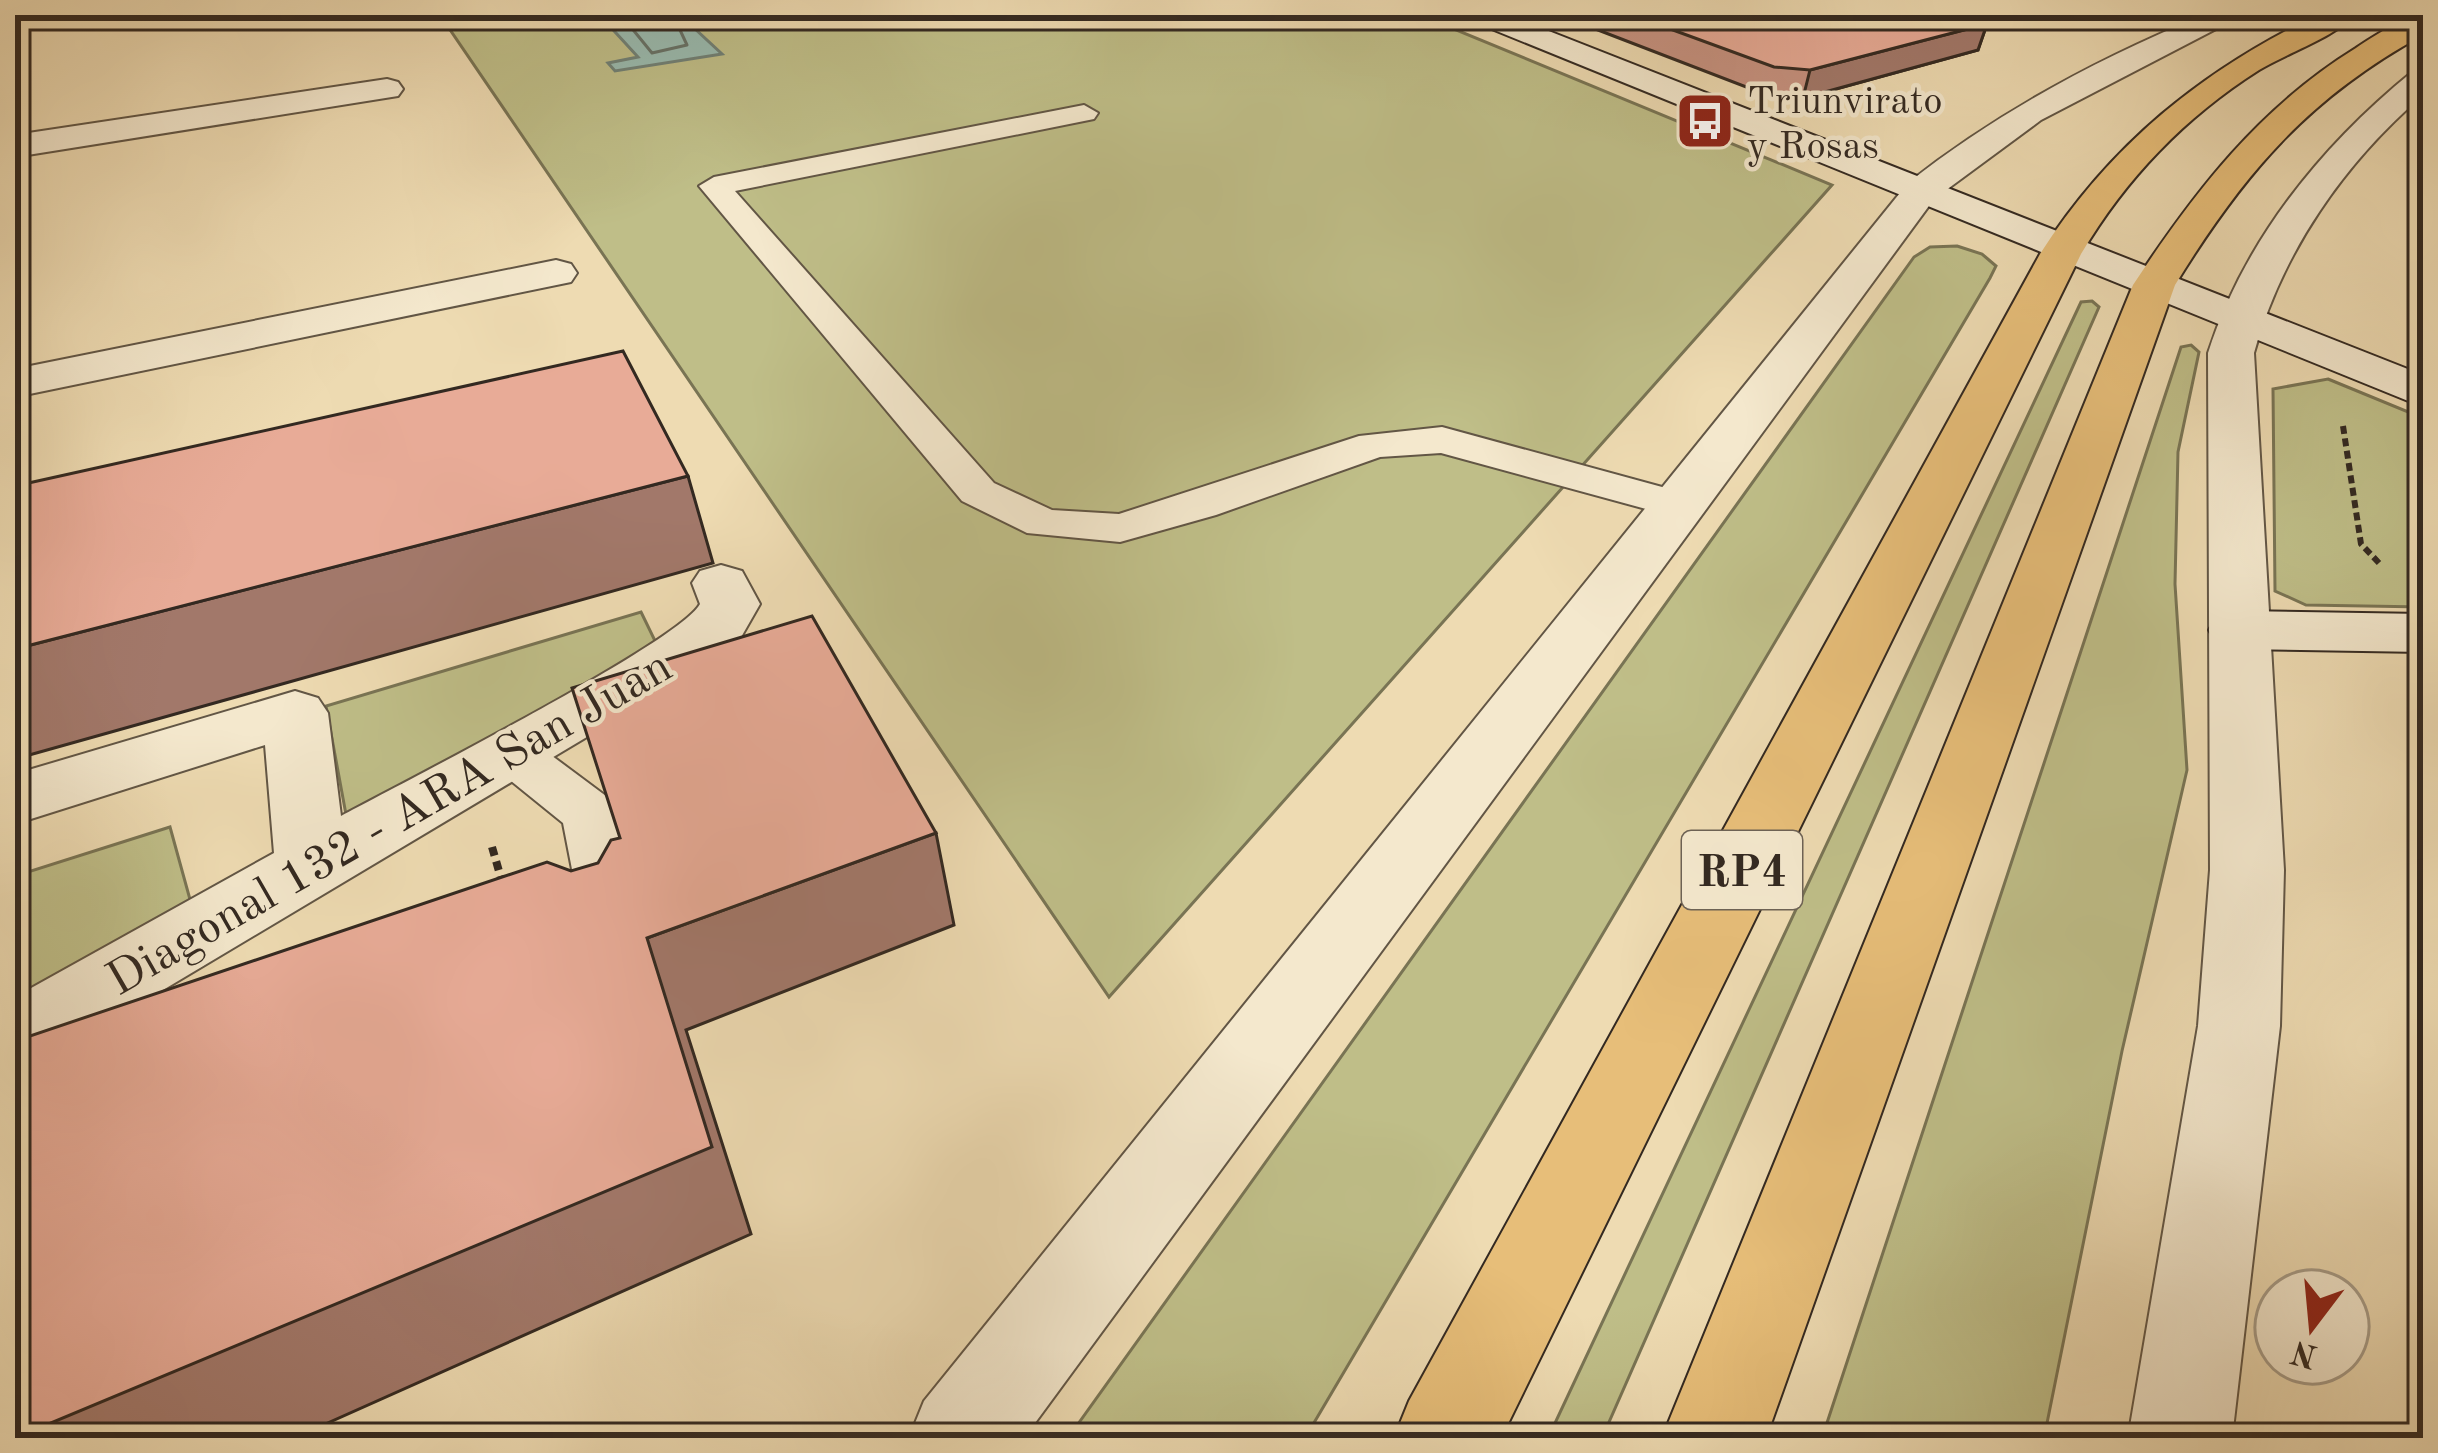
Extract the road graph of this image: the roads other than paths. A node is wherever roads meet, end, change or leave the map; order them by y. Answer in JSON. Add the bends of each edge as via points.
{"nodes":[{"id":1,"x":1482,"y":15,"type":"edge"},
{"id":2,"x":2229,"y":15,"type":"edge"},
{"id":3,"x":2340,"y":15,"type":"edge"},
{"id":4,"x":2423,"y":23,"type":"edge"},
{"id":5,"x":2423,"y":80,"type":"edge"},
{"id":6,"x":387,"y":88,"type":"dead end"},
{"id":7,"x":1084,"y":113,"type":"dead end"},
{"id":8,"x":15,"y":146,"type":"edge"},
{"id":9,"x":1921,"y":191,"type":"junction"},
{"id":10,"x":2060,"y":248,"type":"junction"},
{"id":11,"x":556,"y":272,"type":"dead end"},
{"id":12,"x":2154,"y":285,"type":"junction"},
{"id":13,"x":2238,"y":318,"type":"junction"},
{"id":14,"x":15,"y":383,"type":"edge"},
{"id":15,"x":2423,"y":392,"type":"edge"},
{"id":16,"x":1679,"y":505,"type":"junction"},
{"id":17,"x":721,"y":583,"type":"dead end"},
{"id":18,"x":2240,"y":630,"type":"junction"},
{"id":19,"x":2423,"y":633,"type":"edge"},
{"id":20,"x":509,"y":751,"type":"junction"},
{"id":21,"x":15,"y":799,"type":"edge"},
{"id":22,"x":310,"y":863,"type":"junction"},
{"id":23,"x":616,"y":934,"type":"edge"},
{"id":24,"x":15,"y":1037,"type":"edge"},
{"id":25,"x":961,"y":1438,"type":"edge"},
{"id":26,"x":1446,"y":1438,"type":"edge"},
{"id":27,"x":1714,"y":1438,"type":"edge"},
{"id":28,"x":2180,"y":1438,"type":"edge"}],
"edges":[{"from":1,"to":9,"type":"street"},
{"from":2,"to":9,"type":"street","via":[[2054,97]]},
{"from":3,"to":10,"type":"main road","number":"RP4","via":[[2247,65],[2141,146]]},
{"from":4,"to":12,"type":"main road","via":[[2304,94],[2268,128],[2228,171]]},
{"from":5,"to":13,"type":"street","via":[[2324,175]]},
{"from":6,"to":8,"type":"street"},
{"from":7,"to":16,"type":"lane","via":[[714,186],[978,492],[1043,523],[1120,528],[1373,445],[1442,440]]},
{"from":9,"to":10,"type":"street"},
{"from":9,"to":16,"type":"street"},
{"from":10,"to":12,"type":"street"},
{"from":10,"to":26,"type":"main road","number":"RP4"},
{"from":11,"to":14,"type":"street"},
{"from":12,"to":13,"type":"street"},
{"from":12,"to":27,"type":"main road"},
{"from":13,"to":15,"type":"street"},
{"from":13,"to":18,"type":"street","via":[[2230,364]]},
{"from":16,"to":25,"type":"street"},
{"from":17,"to":20,"type":"street","name":"Diagonal 132 - ARA San Juan","via":[[730,604],[719,626]]},
{"from":18,"to":19,"type":"street"},
{"from":18,"to":28,"type":"street","via":[[2247,870],[2239,1026]]},
{"from":20,"to":22,"type":"street","name":"Diagonal 132 - ARA San Juan"},
{"from":20,"to":23,"type":"lane","via":[[590,814]]},
{"from":21,"to":22,"type":"street","via":[[295,712]]},
{"from":22,"to":24,"type":"street","name":"Diagonal 132 - ARA San Juan"}]}
